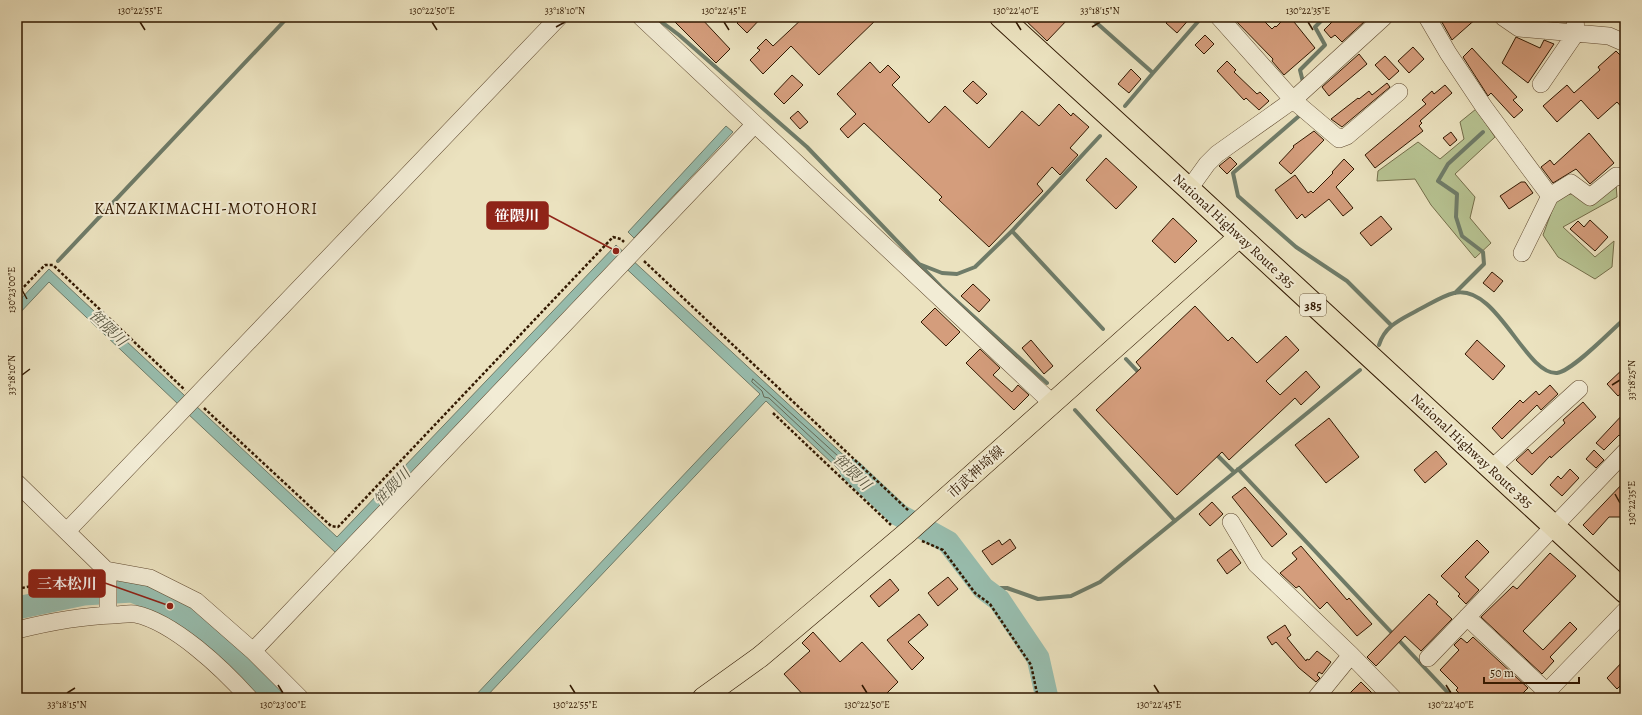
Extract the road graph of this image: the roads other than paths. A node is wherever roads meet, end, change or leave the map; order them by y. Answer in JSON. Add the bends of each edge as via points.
{"nodes":[{"id":1,"x":559,"y":17,"type":"edge"},
{"id":2,"x":641,"y":17,"type":"edge"},
{"id":3,"x":1001,"y":17,"type":"edge"},
{"id":4,"x":1218,"y":17,"type":"edge"},
{"id":5,"x":1384,"y":17,"type":"edge"},
{"id":6,"x":1427,"y":17,"type":"edge"},
{"id":7,"x":1503,"y":17,"type":"edge"},
{"id":8,"x":1575,"y":25,"type":"edge"},
{"id":9,"x":1625,"y":43,"type":"edge"},
{"id":10,"x":1541,"y":84,"type":"dead end"},
{"id":11,"x":1399,"y":92,"type":"dead end"},
{"id":12,"x":1293,"y":100,"type":"junction"},
{"id":13,"x":755,"y":124,"type":"junction"},
{"id":14,"x":1625,"y":177,"type":"edge"},
{"id":15,"x":1189,"y":189,"type":"junction"},
{"id":16,"x":1550,"y":196,"type":"junction"},
{"id":17,"x":1239,"y":237,"type":"junction"},
{"id":18,"x":1522,"y":253,"type":"dead end"},
{"id":19,"x":1579,"y":389,"type":"dead end"},
{"id":20,"x":1053,"y":404,"type":"junction"},
{"id":21,"x":1625,"y":452,"type":"edge"},
{"id":22,"x":1491,"y":469,"type":"junction"},
{"id":23,"x":17,"y":484,"type":"edge"},
{"id":24,"x":1231,"y":522,"type":"dead end"},
{"id":25,"x":1554,"y":527,"type":"junction"},
{"id":26,"x":66,"y":531,"type":"junction"},
{"id":27,"x":107,"y":576,"type":"junction"},
{"id":28,"x":1625,"y":592,"type":"edge"},
{"id":29,"x":1625,"y":611,"type":"edge"},
{"id":30,"x":108,"y":615,"type":"junction"},
{"id":31,"x":1467,"y":617,"type":"junction"},
{"id":32,"x":17,"y":630,"type":"edge"},
{"id":33,"x":253,"y":651,"type":"junction"},
{"id":34,"x":1351,"y":655,"type":"junction"},
{"id":35,"x":1428,"y":658,"type":"dead end"},
{"id":36,"x":1544,"y":695,"type":"edge"},
{"id":37,"x":249,"y":698,"type":"edge"},
{"id":38,"x":300,"y":698,"type":"edge"},
{"id":39,"x":703,"y":698,"type":"edge"},
{"id":40,"x":1316,"y":698,"type":"edge"},
{"id":41,"x":1392,"y":698,"type":"edge"}],
"edges":[{"from":1,"to":26,"type":"street"},
{"from":2,"to":13,"type":"street"},
{"from":3,"to":15,"type":"highway","name":"National Highway Route 385","number":"385"},
{"from":4,"to":12,"type":"street"},
{"from":5,"to":12,"type":"street"},
{"from":6,"to":16,"type":"street","via":[[1484,107]]},
{"from":7,"to":8,"type":"street","via":[[1519,28]]},
{"from":8,"to":9,"type":"street"},
{"from":8,"to":10,"type":"street"},
{"from":11,"to":12,"type":"street","via":[[1347,136],[1339,139]]},
{"from":12,"to":15,"type":"street","via":[[1217,154]]},
{"from":13,"to":20,"type":"street"},
{"from":13,"to":33,"type":"street"},
{"from":14,"to":16,"type":"street","via":[[1616,176],[1590,197],[1571,183]]},
{"from":15,"to":17,"type":"highway","name":"National Highway Route 385","number":"385"},
{"from":16,"to":18,"type":"street"},
{"from":17,"to":20,"type":"main road","name":"市武神埼線"},
{"from":17,"to":22,"type":"highway","name":"National Highway Route 385","number":"385"},
{"from":19,"to":22,"type":"street"},
{"from":20,"to":39,"type":"main road","name":"市武神埼線","via":[[915,526],[760,657]]},
{"from":21,"to":25,"type":"street"},
{"from":22,"to":25,"type":"highway","name":"National Highway Route 385","number":"385"},
{"from":23,"to":26,"type":"street"},
{"from":24,"to":34,"type":"street","via":[[1256,564]]},
{"from":25,"to":28,"type":"highway","name":"National Highway Route 385","number":"385"},
{"from":25,"to":31,"type":"street"},
{"from":26,"to":27,"type":"street"},
{"from":27,"to":30,"type":"street"},
{"from":27,"to":33,"type":"street","via":[[150,578],[196,601]]},
{"from":29,"to":36,"type":"street"},
{"from":30,"to":32,"type":"street","via":[[62,619]]},
{"from":30,"to":37,"type":"street","via":[[134,614],[161,625],[189,642],[237,684]]},
{"from":31,"to":35,"type":"street"},
{"from":31,"to":36,"type":"street"},
{"from":33,"to":38,"type":"street"},
{"from":34,"to":40,"type":"street"},
{"from":34,"to":41,"type":"street"}]}
